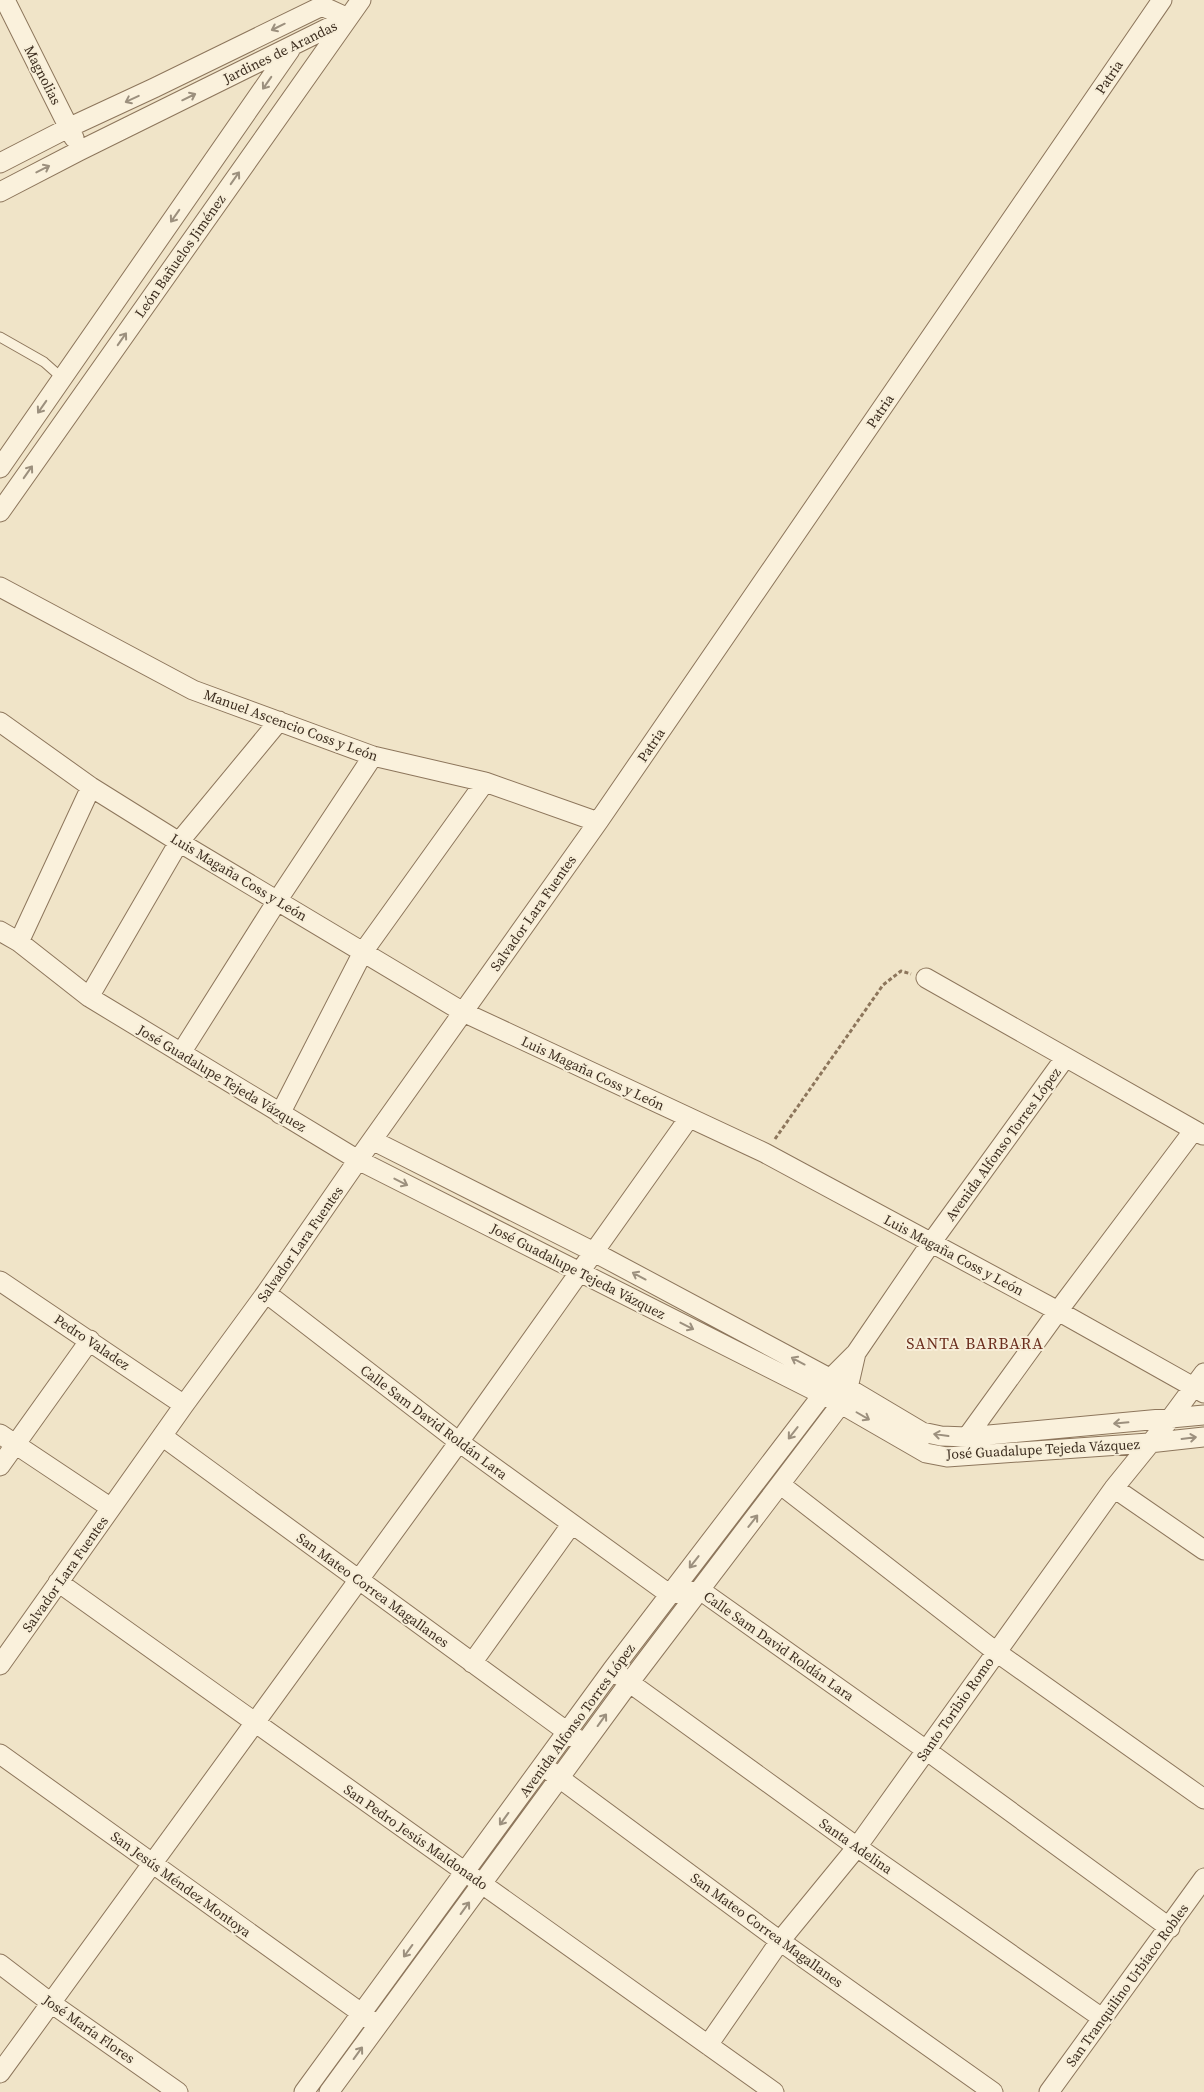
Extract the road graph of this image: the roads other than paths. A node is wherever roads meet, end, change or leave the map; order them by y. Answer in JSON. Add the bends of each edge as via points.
{"nodes":[{"id":1,"x":5,"y":0,"type":"edge"},
{"id":2,"x":361,"y":0,"type":"edge"},
{"id":3,"x":1162,"y":0,"type":"edge"},
{"id":4,"x":324,"y":3,"type":"edge"},
{"id":5,"x":348,"y":18,"type":"junction"},
{"id":6,"x":292,"y":48,"type":"junction"},
{"id":7,"x":154,"y":88,"type":"junction"},
{"id":8,"x":164,"y":109,"type":"junction"},
{"id":9,"x":70,"y":127,"type":"junction"},
{"id":10,"x":79,"y":151,"type":"junction"},
{"id":11,"x":0,"y":163,"type":"edge"},
{"id":12,"x":0,"y":192,"type":"edge"},
{"id":13,"x":0,"y":337,"type":"edge"},
{"id":14,"x":62,"y":378,"type":"junction"},
{"id":15,"x":0,"y":468,"type":"edge"},
{"id":16,"x":0,"y":512,"type":"edge"},
{"id":17,"x":0,"y":587,"type":"edge"},
{"id":18,"x":280,"y":721,"type":"junction"},
{"id":19,"x":0,"y":722,"type":"edge"},
{"id":20,"x":373,"y":756,"type":"junction"},
{"id":21,"x":485,"y":782,"type":"junction"},
{"id":22,"x":91,"y":787,"type":"junction"},
{"id":23,"x":598,"y":822,"type":"junction"},
{"id":24,"x":179,"y":842,"type":"junction"},
{"id":25,"x":277,"y":900,"type":"junction"},
{"id":26,"x":0,"y":931,"type":"edge"},
{"id":27,"x":18,"y":942,"type":"junction"},
{"id":28,"x":363,"y":952,"type":"junction"},
{"id":29,"x":926,"y":978,"type":"road end"},
{"id":30,"x":89,"y":997,"type":"junction"},
{"id":31,"x":463,"y":1012,"type":"junction"},
{"id":32,"x":181,"y":1053,"type":"junction"},
{"id":33,"x":1065,"y":1058,"type":"junction"},
{"id":34,"x":280,"y":1114,"type":"junction"},
{"id":35,"x":689,"y":1118,"type":"junction"},
{"id":36,"x":1199,"y":1133,"type":"edge"},
{"id":37,"x":372,"y":1140,"type":"junction"},
{"id":38,"x":358,"y":1160,"type":"junction"},
{"id":39,"x":931,"y":1243,"type":"junction"},
{"id":40,"x":594,"y":1252,"type":"junction"},
{"id":41,"x":580,"y":1272,"type":"junction"},
{"id":42,"x":0,"y":1281,"type":"edge"},
{"id":43,"x":266,"y":1293,"type":"junction"},
{"id":44,"x":1058,"y":1311,"type":"junction"},
{"id":45,"x":90,"y":1340,"type":"junction"},
{"id":46,"x":856,"y":1354,"type":"junction"},
{"id":47,"x":1201,"y":1384,"type":"edge"},
{"id":48,"x":826,"y":1387,"type":"junction"},
{"id":49,"x":844,"y":1396,"type":"junction"},
{"id":50,"x":184,"y":1404,"type":"junction"},
{"id":51,"x":1204,"y":1415,"type":"edge"},
{"id":52,"x":1170,"y":1419,"type":"junction"},
{"id":53,"x":162,"y":1436,"type":"junction"},
{"id":54,"x":967,"y":1437,"type":"junction"},
{"id":55,"x":1204,"y":1437,"type":"edge"},
{"id":56,"x":8,"y":1439,"type":"edge"},
{"id":57,"x":458,"y":1442,"type":"junction"},
{"id":58,"x":1149,"y":1443,"type":"junction"},
{"id":59,"x":0,"y":1466,"type":"edge"},
{"id":60,"x":781,"y":1485,"type":"junction"},
{"id":61,"x":1114,"y":1488,"type":"junction"},
{"id":62,"x":111,"y":1508,"type":"junction"},
{"id":63,"x":571,"y":1525,"type":"junction"},
{"id":64,"x":1204,"y":1550,"type":"edge"},
{"id":65,"x":357,"y":1579,"type":"junction"},
{"id":66,"x":58,"y":1582,"type":"junction"},
{"id":67,"x":700,"y":1590,"type":"junction"},
{"id":68,"x":669,"y":1594,"type":"junction"},
{"id":69,"x":996,"y":1651,"type":"junction"},
{"id":70,"x":472,"y":1663,"type":"junction"},
{"id":71,"x":0,"y":1665,"type":"edge"},
{"id":72,"x":612,"y":1670,"type":"junction"},
{"id":73,"x":629,"y":1683,"type":"junction"},
{"id":74,"x":254,"y":1722,"type":"junction"},
{"id":75,"x":568,"y":1732,"type":"junction"},
{"id":76,"x":584,"y":1744,"type":"junction"},
{"id":77,"x":926,"y":1750,"type":"junction"},
{"id":78,"x":0,"y":1754,"type":"edge"},
{"id":79,"x":543,"y":1766,"type":"junction"},
{"id":80,"x":560,"y":1778,"type":"junction"},
{"id":81,"x":1204,"y":1799,"type":"edge"},
{"id":82,"x":856,"y":1847,"type":"junction"},
{"id":83,"x":152,"y":1863,"type":"junction"},
{"id":84,"x":465,"y":1872,"type":"junction"},
{"id":85,"x":1204,"y":1878,"type":"edge"},
{"id":86,"x":482,"y":1884,"type":"junction"},
{"id":87,"x":1170,"y":1928,"type":"junction"},
{"id":88,"x":780,"y":1941,"type":"junction"},
{"id":89,"x":0,"y":1964,"type":"edge"},
{"id":90,"x":51,"y":2003,"type":"junction"},
{"id":91,"x":362,"y":2014,"type":"junction"},
{"id":92,"x":1102,"y":2018,"type":"junction"},
{"id":93,"x":379,"y":2025,"type":"junction"},
{"id":94,"x":708,"y":2045,"type":"junction"},
{"id":95,"x":0,"y":2073,"type":"edge"},
{"id":96,"x":178,"y":2092,"type":"edge"},
{"id":97,"x":304,"y":2092,"type":"edge"},
{"id":98,"x":329,"y":2092,"type":"edge"},
{"id":99,"x":774,"y":2092,"type":"edge"},
{"id":100,"x":993,"y":2092,"type":"edge"},
{"id":101,"x":1049,"y":2092,"type":"edge"}],
"edges":[{"from":1,"to":9,"type":"street","name":"Magnolias"},
{"from":2,"to":5,"type":"street","name":"León Bañuelos Jiménez"},
{"from":3,"to":23,"type":"street","name":"Patria"},
{"from":4,"to":5,"type":"street","name":"Jardines de Arandas"},
{"from":4,"to":6,"type":"street","name":"León Bañuelos Jiménez"},
{"from":4,"to":7,"type":"street","name":"Jardines de Arandas","one_way":true},
{"from":5,"to":6,"type":"street","name":"Jardines de Arandas"},
{"from":16,"to":5,"type":"street","name":"León Bañuelos Jiménez","one_way":true},
{"from":8,"to":6,"type":"street","name":"Jardines de Arandas","one_way":true},
{"from":6,"to":14,"type":"street","name":"León Bañuelos Jiménez","one_way":true},
{"from":7,"to":8,"type":"street"},
{"from":7,"to":9,"type":"street","name":"Jardines de Arandas","one_way":true},
{"from":8,"to":10,"type":"street","name":"Jardines de Arandas"},
{"from":9,"to":10,"type":"street","name":"Magnolias"},
{"from":9,"to":11,"type":"street","name":"Jardines de Arandas"},
{"from":12,"to":10,"type":"street","name":"Jardines de Arandas","one_way":true},
{"from":13,"to":14,"type":"lane","via":[[44,362]]},
{"from":14,"to":15,"type":"street","name":"León Bañuelos Jiménez","one_way":true},
{"from":17,"to":18,"type":"street","name":"Manuel Ascencio Coss y León","via":[[193,690]]},
{"from":18,"to":20,"type":"street","name":"Manuel Ascencio Coss y León"},
{"from":18,"to":24,"type":"street"},
{"from":19,"to":22,"type":"street","name":"Luis Magaña Coss y León"},
{"from":20,"to":21,"type":"street","name":"Manuel Ascencio Coss y León"},
{"from":20,"to":25,"type":"street"},
{"from":21,"to":23,"type":"street","name":"Manuel Ascencio Coss y León"},
{"from":21,"to":28,"type":"street"},
{"from":22,"to":24,"type":"street","name":"Luis Magaña Coss y León"},
{"from":22,"to":27,"type":"street"},
{"from":23,"to":31,"type":"street","name":"Salvador Lara Fuentes"},
{"from":24,"to":25,"type":"street","name":"Luis Magaña Coss y León"},
{"from":24,"to":30,"type":"street"},
{"from":25,"to":28,"type":"street","name":"Luis Magaña Coss y León"},
{"from":25,"to":32,"type":"street"},
{"from":26,"to":27,"type":"street","name":"José Guadalupe Tejeda Vázquez"},
{"from":27,"to":30,"type":"street","name":"José Guadalupe Tejeda Vázquez"},
{"from":28,"to":31,"type":"street","name":"Luis Magaña Coss y León"},
{"from":28,"to":34,"type":"street"},
{"from":29,"to":33,"type":"street"},
{"from":30,"to":32,"type":"street","name":"José Guadalupe Tejeda Vázquez"},
{"from":31,"to":35,"type":"street","name":"Luis Magaña Coss y León"},
{"from":31,"to":37,"type":"street","name":"Salvador Lara Fuentes"},
{"from":32,"to":34,"type":"street","name":"José Guadalupe Tejeda Vázquez"},
{"from":33,"to":36,"type":"street"},
{"from":33,"to":39,"type":"street","name":"Avenida Alfonso Torres López"},
{"from":34,"to":38,"type":"street","name":"José Guadalupe Tejeda Vázquez"},
{"from":35,"to":39,"type":"street","name":"Luis Magaña Coss y León"},
{"from":35,"to":40,"type":"street"},
{"from":36,"to":44,"type":"street"},
{"from":37,"to":38,"type":"street","name":"Salvador Lara Fuentes"},
{"from":37,"to":40,"type":"street","name":"José Guadalupe Tejeda Vázquez"},
{"from":38,"to":41,"type":"street","name":"José Guadalupe Tejeda Vázquez","one_way":true},
{"from":38,"to":43,"type":"street","name":"Salvador Lara Fuentes"},
{"from":39,"to":44,"type":"street","name":"Luis Magaña Coss y León"},
{"from":39,"to":46,"type":"street","name":"Avenida Alfonso Torres López"},
{"from":40,"to":41,"type":"street"},
{"from":48,"to":40,"type":"street","name":"José Guadalupe Tejeda Vázquez","one_way":true},
{"from":41,"to":48,"type":"street","name":"José Guadalupe Tejeda Vázquez","one_way":true},
{"from":41,"to":57,"type":"street"},
{"from":42,"to":45,"type":"street","name":"Pedro Valadez"},
{"from":43,"to":50,"type":"street","name":"Salvador Lara Fuentes"},
{"from":43,"to":57,"type":"street","name":"Calle Sam David Roldán Lara"},
{"from":44,"to":47,"type":"street","name":"Luis Magaña Coss y León"},
{"from":44,"to":54,"type":"street"},
{"from":45,"to":50,"type":"street","name":"Pedro Valadez"},
{"from":45,"to":56,"type":"street"},
{"from":46,"to":48,"type":"street","name":"Avenida Alfonso Torres López"},
{"from":46,"to":49,"type":"street","name":"Avenida Alfonso Torres López"},
{"from":47,"to":52,"type":"street","name":"Santo Toribio Romo"},
{"from":48,"to":49,"type":"street","name":"José Guadalupe Tejeda Vázquez"},
{"from":48,"to":68,"type":"street","name":"Avenida Alfonso Torres López","one_way":true},
{"from":54,"to":49,"type":"street","name":"José Guadalupe Tejeda Vázquez","one_way":true,"via":[[922,1432]]},
{"from":49,"to":58,"type":"street","name":"José Guadalupe Tejeda Vázquez","one_way":true,"via":[[926,1453],[947,1457]]},
{"from":49,"to":60,"type":"street","name":"Avenida Alfonso Torres López"},
{"from":50,"to":53,"type":"street","name":"Salvador Lara Fuentes"},
{"from":51,"to":52,"type":"street","name":"José Guadalupe Tejeda Vázquez"},
{"from":52,"to":54,"type":"street","name":"José Guadalupe Tejeda Vázquez","one_way":true},
{"from":52,"to":58,"type":"street","name":"Santo Toribio Romo"},
{"from":53,"to":62,"type":"street","name":"Salvador Lara Fuentes"},
{"from":53,"to":65,"type":"street","name":"San Mateo Correa Magallanes"},
{"from":58,"to":55,"type":"street","name":"José Guadalupe Tejeda Vázquez","one_way":true},
{"from":56,"to":59,"type":"street"},
{"from":56,"to":62,"type":"street"},
{"from":57,"to":63,"type":"street","name":"Calle Sam David Roldán Lara"},
{"from":57,"to":65,"type":"street"},
{"from":58,"to":61,"type":"street","name":"Santo Toribio Romo"},
{"from":67,"to":60,"type":"street","name":"Avenida Alfonso Torres López","one_way":true},
{"from":60,"to":69,"type":"street"},
{"from":61,"to":64,"type":"street"},
{"from":61,"to":69,"type":"street","name":"Santo Toribio Romo"},
{"from":62,"to":66,"type":"street","name":"Salvador Lara Fuentes"},
{"from":63,"to":68,"type":"street","name":"Calle Sam David Roldán Lara"},
{"from":63,"to":70,"type":"street"},
{"from":65,"to":70,"type":"street","name":"San Mateo Correa Magallanes"},
{"from":65,"to":74,"type":"street"},
{"from":66,"to":71,"type":"street","name":"Salvador Lara Fuentes"},
{"from":66,"to":74,"type":"street","name":"San Pedro Jesús Maldonado"},
{"from":67,"to":68,"type":"street","name":"Calle Sam David Roldán Lara"},
{"from":67,"to":73,"type":"street","name":"Avenida Alfonso Torres López"},
{"from":67,"to":77,"type":"street","name":"Calle Sam David Roldán Lara"},
{"from":68,"to":72,"type":"street","name":"Avenida Alfonso Torres López"},
{"from":69,"to":77,"type":"street","name":"Santo Toribio Romo"},
{"from":69,"to":81,"type":"street"},
{"from":70,"to":75,"type":"street","name":"San Mateo Correa Magallanes"},
{"from":72,"to":73,"type":"street","name":"Santa Adelina"},
{"from":72,"to":75,"type":"street","name":"Avenida Alfonso Torres López"},
{"from":76,"to":73,"type":"street","name":"Avenida Alfonso Torres López","one_way":true},
{"from":73,"to":82,"type":"street","name":"Santa Adelina"},
{"from":74,"to":83,"type":"street"},
{"from":74,"to":84,"type":"street","name":"San Pedro Jesús Maldonado"},
{"from":75,"to":76,"type":"street","name":"San Mateo Correa Magallanes"},
{"from":75,"to":79,"type":"street","name":"Avenida Alfonso Torres López"},
{"from":76,"to":80,"type":"street","name":"Avenida Alfonso Torres López"},
{"from":77,"to":82,"type":"street","name":"Santo Toribio Romo"},
{"from":77,"to":87,"type":"street","name":"Calle Sam David Roldán Lara"},
{"from":78,"to":83,"type":"street","name":"San Jesús Méndez Montoya"},
{"from":79,"to":80,"type":"street","name":"San Mateo Correa Magallanes"},
{"from":79,"to":84,"type":"street","name":"Avenida Alfonso Torres López","one_way":true},
{"from":80,"to":86,"type":"street","name":"Avenida Alfonso Torres López"},
{"from":80,"to":88,"type":"street","name":"San Mateo Correa Magallanes"},
{"from":82,"to":88,"type":"street","name":"Santo Toribio Romo"},
{"from":82,"to":92,"type":"street","name":"Santa Adelina"},
{"from":83,"to":90,"type":"street"},
{"from":83,"to":91,"type":"street","name":"San Jesús Méndez Montoya"},
{"from":84,"to":86,"type":"street","name":"San Pedro Jesús Maldonado"},
{"from":84,"to":91,"type":"street","name":"Avenida Alfonso Torres López","one_way":true},
{"from":85,"to":87,"type":"street","name":"San Tranquilino Urbiaco Robles"},
{"from":93,"to":86,"type":"street","name":"Avenida Alfonso Torres López","one_way":true},
{"from":86,"to":94,"type":"street","name":"San Pedro Jesús Maldonado"},
{"from":87,"to":92,"type":"street","name":"San Tranquilino Urbiaco Robles"},
{"from":88,"to":94,"type":"street","name":"Santo Toribio Romo"},
{"from":88,"to":100,"type":"street","name":"San Mateo Correa Magallanes"},
{"from":89,"to":90,"type":"street","name":"José María Flores"},
{"from":90,"to":95,"type":"street"},
{"from":90,"to":96,"type":"street","name":"José María Flores"},
{"from":91,"to":93,"type":"street","name":"San Jesús Méndez Montoya"},
{"from":91,"to":97,"type":"street","name":"Avenida Alfonso Torres López"},
{"from":92,"to":101,"type":"street","name":"San Tranquilino Urbiaco Robles"},
{"from":98,"to":93,"type":"street","name":"Avenida Alfonso Torres López","one_way":true},
{"from":94,"to":99,"type":"street","name":"San Pedro Jesús Maldonado"}]}
